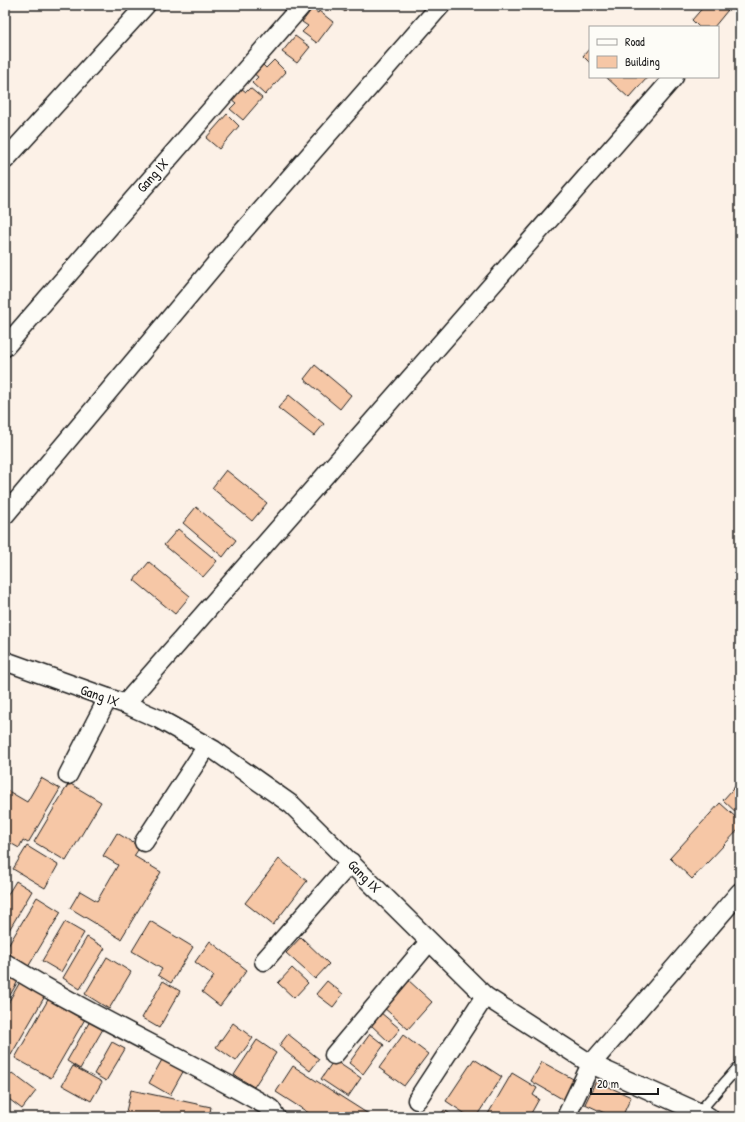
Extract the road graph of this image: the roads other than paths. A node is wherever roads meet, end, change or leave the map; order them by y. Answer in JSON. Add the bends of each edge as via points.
{"nodes":[{"id":1,"x":146,"y":5,"type":"edge"},
{"id":2,"x":302,"y":5,"type":"edge"},
{"id":3,"x":441,"y":5,"type":"edge"},
{"id":4,"x":673,"y":78,"type":"edge"},
{"id":5,"x":5,"y":160,"type":"edge"},
{"id":6,"x":5,"y":347,"type":"edge"},
{"id":7,"x":5,"y":515,"type":"edge"},
{"id":8,"x":5,"y":661,"type":"edge"},
{"id":9,"x":117,"y":701,"type":"junction"},
{"id":10,"x":207,"y":746,"type":"junction"},
{"id":11,"x":68,"y":775,"type":"dead end"},
{"id":12,"x":144,"y":842,"type":"dead end"},
{"id":13,"x":351,"y":862,"type":"junction"},
{"id":14,"x":740,"y":892,"type":"edge"},
{"id":15,"x":429,"y":942,"type":"junction"},
{"id":16,"x":264,"y":961,"type":"dead end"},
{"id":17,"x":5,"y":963,"type":"edge"},
{"id":18,"x":485,"y":996,"type":"junction"},
{"id":19,"x":334,"y":1055,"type":"dead end"},
{"id":20,"x":591,"y":1064,"type":"junction"},
{"id":21,"x":740,"y":1065,"type":"edge"},
{"id":22,"x":417,"y":1100,"type":"dead end"},
{"id":23,"x":704,"y":1115,"type":"edge"},
{"id":24,"x":277,"y":1117,"type":"edge"},
{"id":25,"x":566,"y":1117,"type":"edge"}],
"edges":[{"from":1,"to":5,"type":"street"},
{"from":2,"to":6,"type":"street","name":"Gang IX"},
{"from":3,"to":7,"type":"street","via":[[238,238]]},
{"from":4,"to":9,"type":"street"},
{"from":8,"to":9,"type":"street","name":"Gang IX"},
{"from":9,"to":10,"type":"street","name":"Gang IX","via":[[159,719]]},
{"from":9,"to":11,"type":"street"},
{"from":10,"to":12,"type":"street"},
{"from":10,"to":13,"type":"street","name":"Gang IX","via":[[292,805]]},
{"from":13,"to":15,"type":"street","name":"Gang IX"},
{"from":13,"to":16,"type":"street"},
{"from":14,"to":20,"type":"street"},
{"from":15,"to":18,"type":"street","name":"Gang IX"},
{"from":15,"to":19,"type":"street"},
{"from":17,"to":24,"type":"street","via":[[116,1027],[197,1067],[265,1105]]},
{"from":18,"to":20,"type":"street","name":"Gang IX"},
{"from":18,"to":22,"type":"street"},
{"from":20,"to":23,"type":"street","name":"Gang IX"},
{"from":20,"to":25,"type":"street"},
{"from":21,"to":23,"type":"lane"}]}
